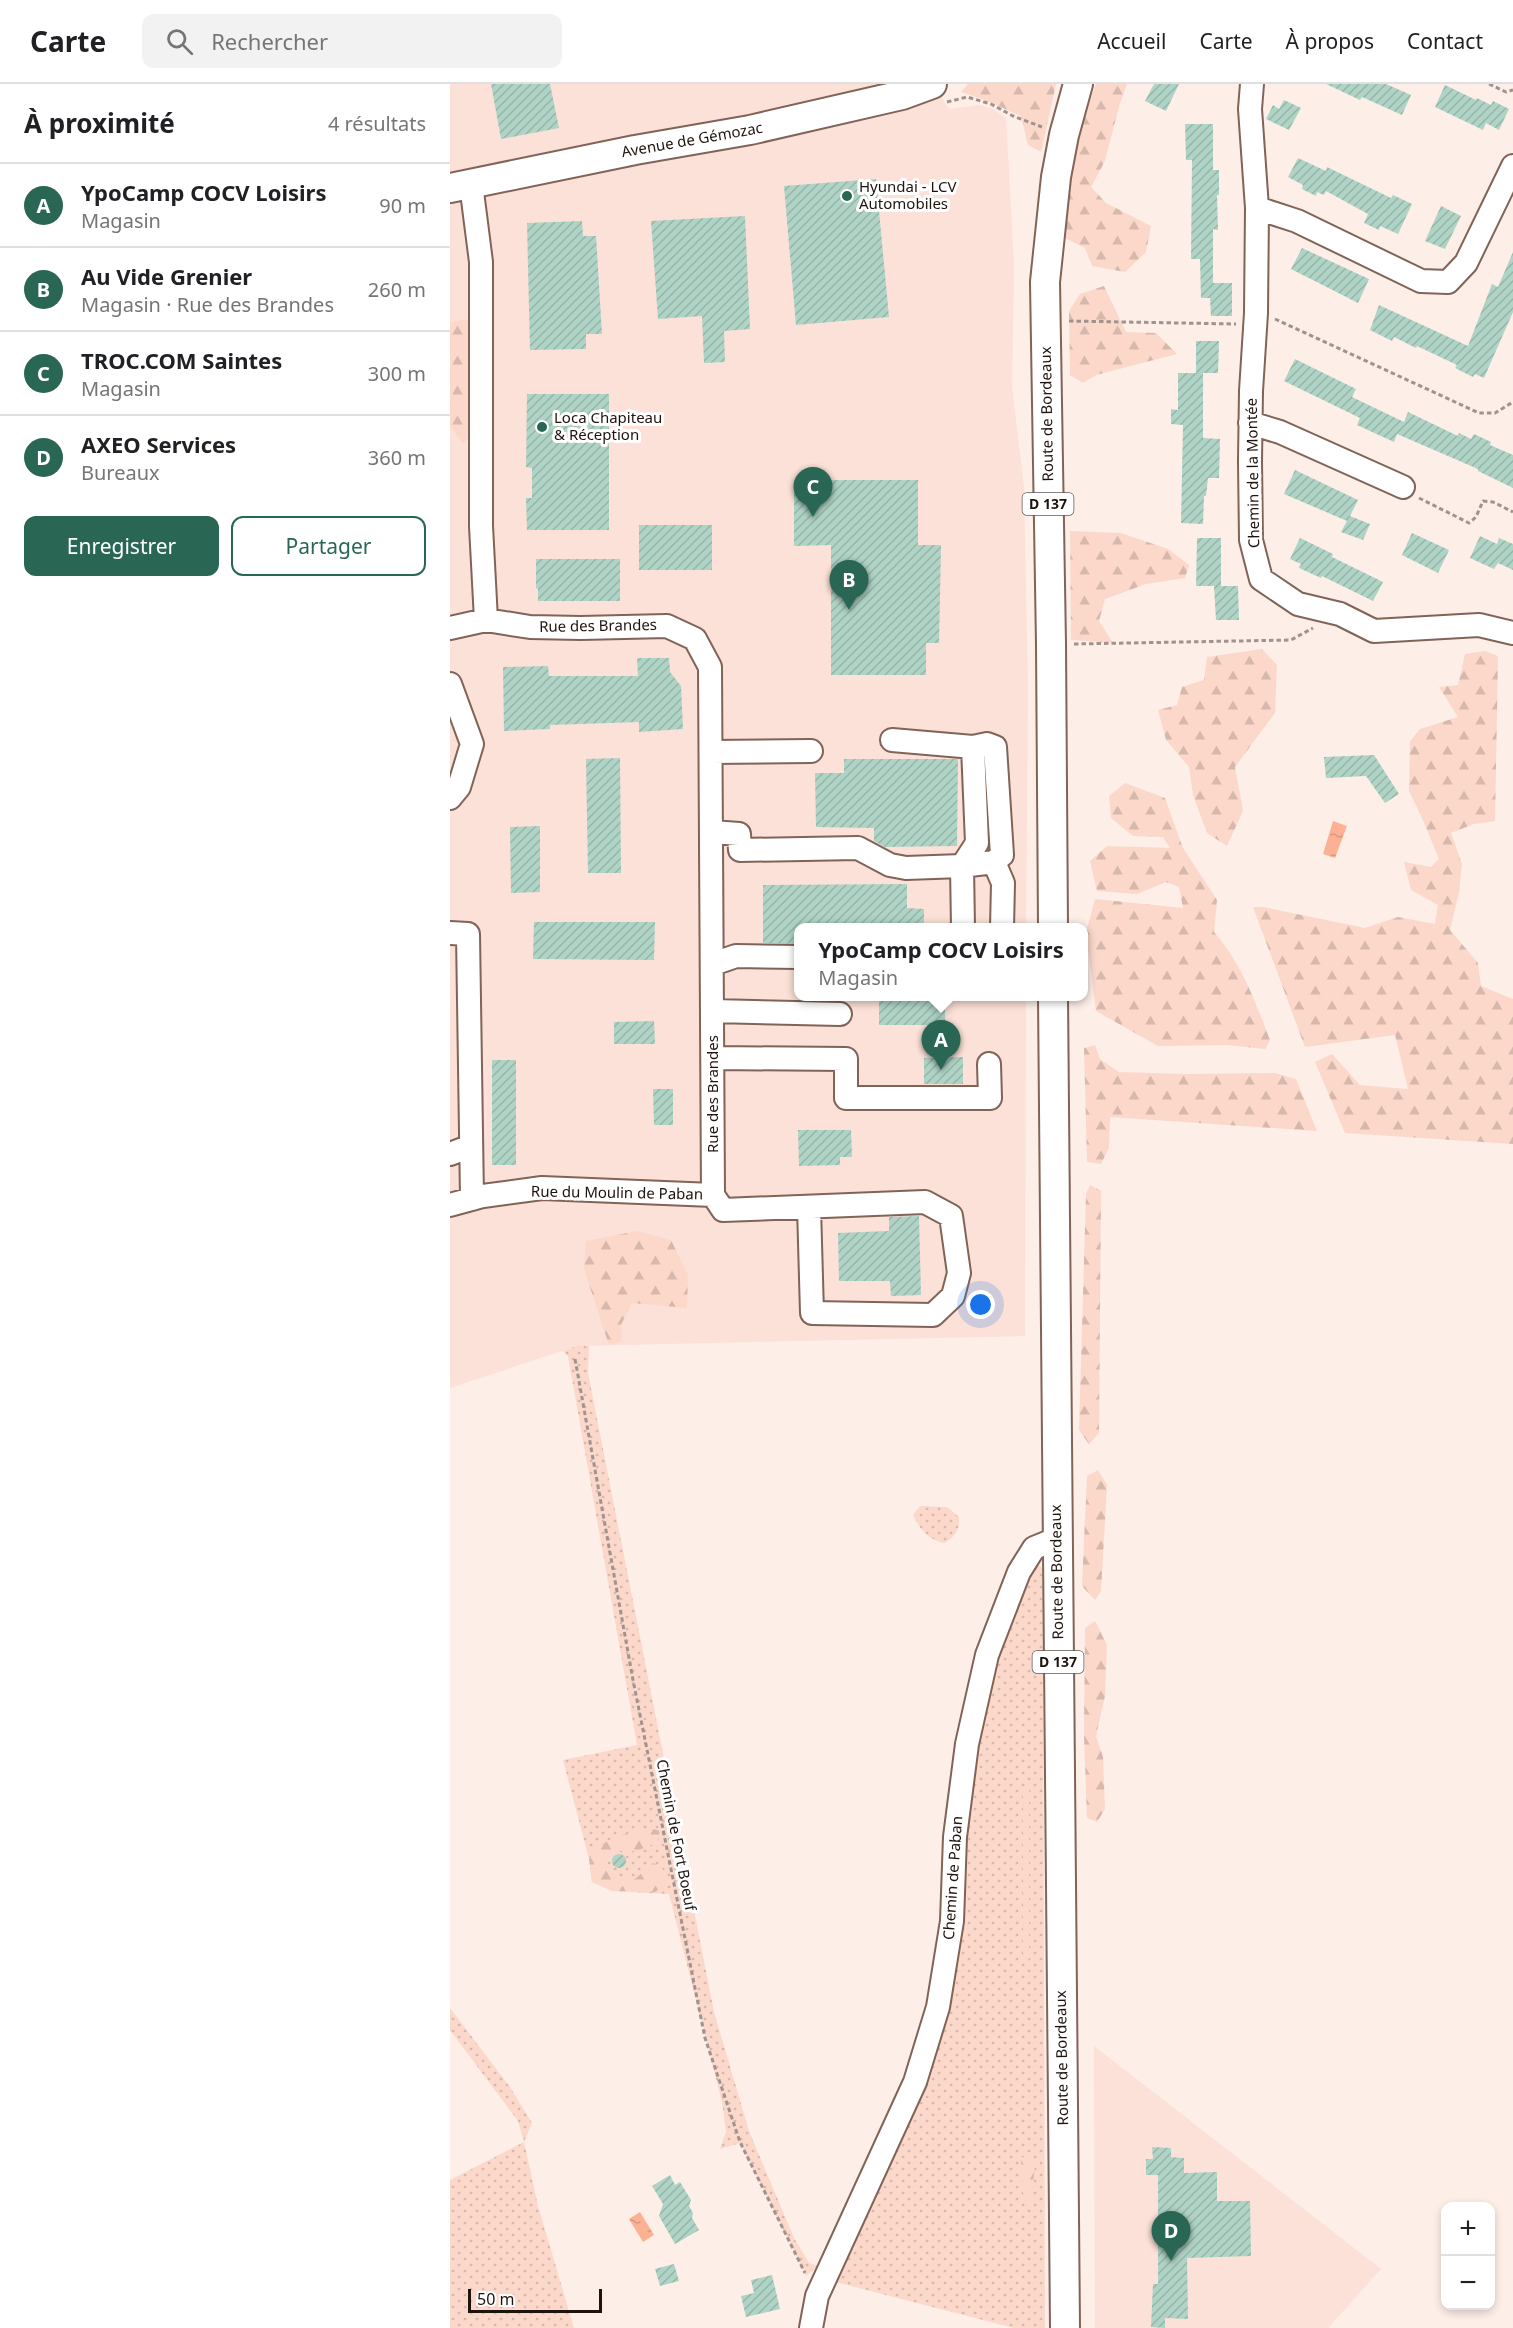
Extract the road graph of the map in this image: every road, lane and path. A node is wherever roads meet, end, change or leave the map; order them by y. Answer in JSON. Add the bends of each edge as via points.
{"nodes":[{"id":1,"x":1078,"y":84,"type":"edge"},
{"id":2,"x":1252,"y":84,"type":"edge"},
{"id":3,"x":1489,"y":84,"type":"edge"},
{"id":4,"x":1513,"y":90,"type":"edge"},
{"id":5,"x":879,"y":92,"type":"edge"},
{"id":6,"x":938,"y":93,"type":"edge"},
{"id":7,"x":1064,"y":135,"type":"junction"},
{"id":8,"x":1513,"y":166,"type":"edge"},
{"id":9,"x":461,"y":186,"type":"edge"},
{"id":10,"x":1257,"y":208,"type":"junction"},
{"id":11,"x":1256,"y":319,"type":"junction"},
{"id":12,"x":1045,"y":320,"type":"junction"},
{"id":13,"x":1513,"y":402,"type":"edge"},
{"id":14,"x":1250,"y":423,"type":"junction"},
{"id":15,"x":1403,"y":487,"type":"joint"},
{"id":16,"x":1513,"y":512,"type":"edge"},
{"id":17,"x":1340,"y":614,"type":"junction"},
{"id":18,"x":486,"y":620,"type":"junction"},
{"id":19,"x":450,"y":628,"type":"edge"},
{"id":20,"x":1513,"y":633,"type":"edge"},
{"id":21,"x":1051,"y":644,"type":"junction"},
{"id":22,"x":450,"y":684,"type":"edge"},
{"id":23,"x":892,"y":740,"type":"dead end"},
{"id":24,"x":973,"y":747,"type":"junction"},
{"id":25,"x":811,"y":751,"type":"dead end"},
{"id":26,"x":711,"y":752,"type":"junction"},
{"id":27,"x":450,"y":798,"type":"edge"},
{"id":28,"x":712,"y":832,"type":"junction"},
{"id":29,"x":994,"y":862,"type":"junction"},
{"id":30,"x":962,"y":866,"type":"junction"},
{"id":31,"x":963,"y":923,"type":"edge"},
{"id":32,"x":1002,"y":923,"type":"edge"},
{"id":33,"x":1053,"y":923,"type":"edge"},
{"id":34,"x":450,"y":933,"type":"edge"},
{"id":35,"x":794,"y":957,"type":"edge"},
{"id":36,"x":713,"y":964,"type":"junction"},
{"id":37,"x":1053,"y":1001,"type":"edge"},
{"id":38,"x":713,"y":1011,"type":"junction"},
{"id":39,"x":840,"y":1014,"type":"dead end"},
{"id":40,"x":713,"y":1058,"type":"junction"},
{"id":41,"x":989,"y":1064,"type":"dead end"},
{"id":42,"x":471,"y":1146,"type":"junction"},
{"id":43,"x":450,"y":1154,"type":"edge"},
{"id":44,"x":713,"y":1195,"type":"junction"},
{"id":45,"x":472,"y":1199,"type":"junction"},
{"id":46,"x":450,"y":1205,"type":"edge"},
{"id":47,"x":809,"y":1207,"type":"junction"},
{"id":48,"x":575,"y":1359,"type":"dead end"},
{"id":49,"x":1056,"y":1539,"type":"junction"},
{"id":50,"x":817,"y":2296,"type":"junction"},
{"id":51,"x":811,"y":2328,"type":"edge"},
{"id":52,"x":1065,"y":2328,"type":"edge"}],
"edges":[{"from":1,"to":7,"type":"main road","name":"Route de Bordeaux","number":"D 137"},
{"from":2,"to":10,"type":"street","name":"Chemin de la Montée","via":[[1250,109]]},
{"from":3,"to":4,"type":"path","via":[[1506,92]]},
{"from":5,"to":6,"type":"main road","name":"Avenue de Gémozac"},
{"from":5,"to":9,"type":"main road","name":"Avenue de Gémozac","via":[[750,130]]},
{"from":6,"to":7,"type":"path","via":[[991,104]]},
{"from":7,"to":12,"type":"main road","name":"Route de Bordeaux","number":"D 137","via":[[1047,245]]},
{"from":8,"to":10,"type":"street","via":[[1466,263],[1448,282],[1421,281],[1297,221]]},
{"from":9,"to":18,"type":"street","via":[[481,262],[481,526]]},
{"from":10,"to":11,"type":"street","name":"Chemin de la Montée"},
{"from":11,"to":12,"type":"path"},
{"from":11,"to":13,"type":"path","via":[[1287,323],[1479,413],[1495,413]]},
{"from":11,"to":14,"type":"street","name":"Chemin de la Montée"},
{"from":12,"to":21,"type":"main road","name":"Route de Bordeaux","number":"D 137"},
{"from":14,"to":15,"type":"street","via":[[1280,432]]},
{"from":14,"to":17,"type":"street","name":"Chemin de la Montée","via":[[1251,540],[1261,579],[1298,604]]},
{"from":15,"to":16,"type":"path","via":[[1469,524],[1483,501]]},
{"from":17,"to":20,"type":"street","name":"Chemin de la Montée","via":[[1374,631],[1479,625]]},
{"from":17,"to":21,"type":"path","via":[[1291,640]]},
{"from":18,"to":19,"type":"street"},
{"from":18,"to":26,"type":"street","name":"Rue des Brandes","via":[[530,627],[667,626],[694,639],[710,667]]},
{"from":21,"to":33,"type":"main road","name":"Route de Bordeaux","number":"D 137"},
{"from":22,"to":27,"type":"street","via":[[472,744],[459,787]]},
{"from":23,"to":24,"type":"street"},
{"from":24,"to":29,"type":"street","via":[[995,747],[1002,855]]},
{"from":24,"to":30,"type":"street","via":[[977,843]]},
{"from":25,"to":26,"type":"street"},
{"from":26,"to":28,"type":"street","name":"Rue des Brandes"},
{"from":28,"to":30,"type":"street","via":[[739,834],[740,850],[858,848],[890,866]]},
{"from":28,"to":36,"type":"street","name":"Rue des Brandes"},
{"from":29,"to":30,"type":"street"},
{"from":29,"to":32,"type":"street","via":[[1003,883]]},
{"from":30,"to":31,"type":"street"},
{"from":34,"to":42,"type":"street","via":[[468,934]]},
{"from":35,"to":36,"type":"street","via":[[736,957]]},
{"from":36,"to":38,"type":"street","name":"Rue des Brandes"},
{"from":37,"to":49,"type":"main road","name":"Route de Bordeaux","number":"D 137"},
{"from":38,"to":39,"type":"street"},
{"from":38,"to":40,"type":"street","name":"Rue des Brandes"},
{"from":40,"to":41,"type":"street","via":[[846,1059],[846,1098],[990,1098]]},
{"from":40,"to":44,"type":"street","name":"Rue des Brandes"},
{"from":42,"to":43,"type":"street"},
{"from":42,"to":45,"type":"street"},
{"from":44,"to":45,"type":"street","name":"Rue du Moulin de Paban","via":[[542,1188]]},
{"from":44,"to":47,"type":"street","via":[[723,1210]]},
{"from":45,"to":46,"type":"street","name":"Rue du Moulin de Paban"},
{"from":47,"to":47,"type":"street","via":[[925,1202],[951,1216],[959,1274],[953,1296],[933,1315],[812,1312]]},
{"from":48,"to":50,"type":"path","name":"Chemin de Fort Boeuf","via":[[633,1680],[705,2038],[740,2142]]},
{"from":49,"to":50,"type":"street","name":"Chemin de Paban","via":[[1034,1548],[1019,1572],[987,1654],[967,1744],[955,1837],[952,1921],[938,2007],[915,2082]]},
{"from":49,"to":52,"type":"main road","name":"Route de Bordeaux","number":"D 137"},
{"from":50,"to":51,"type":"street","name":"Chemin de Paban"}]}
